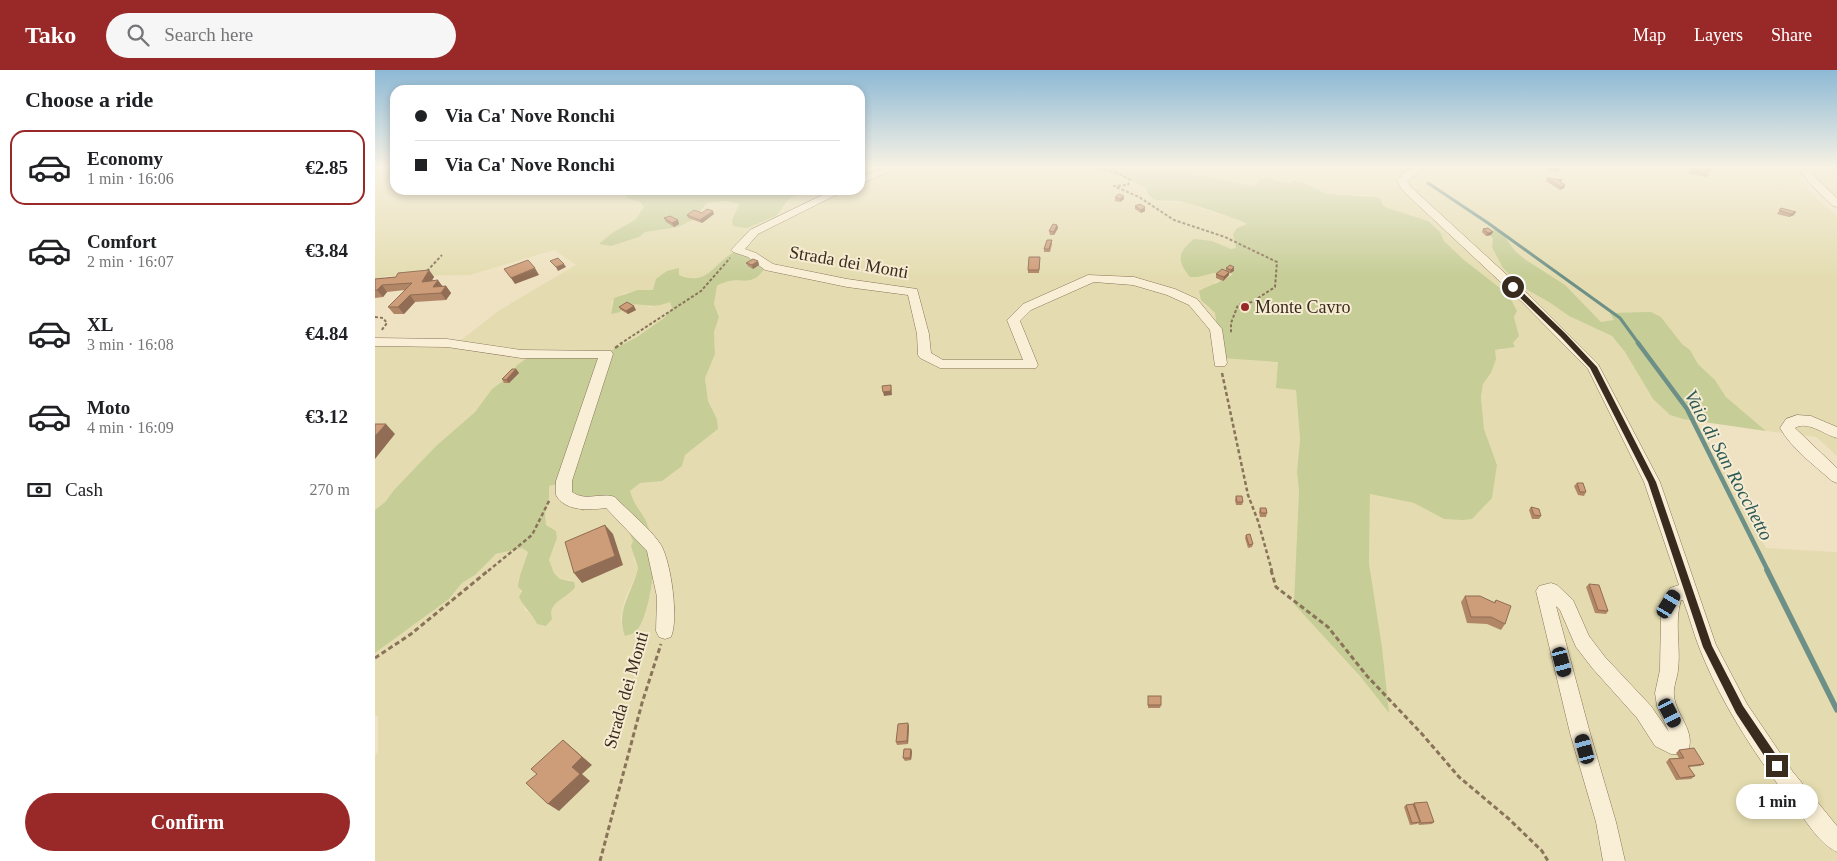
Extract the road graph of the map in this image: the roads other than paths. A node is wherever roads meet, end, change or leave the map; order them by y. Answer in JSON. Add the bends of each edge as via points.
{"nodes":[{"id":1,"x":812,"y":204,"type":"edge"},
{"id":2,"x":1423,"y":204,"type":"edge"},
{"id":3,"x":378,"y":336,"type":"edge"},
{"id":4,"x":1220,"y":363,"type":"road end"},
{"id":5,"x":1837,"y":433,"type":"edge"},
{"id":6,"x":1837,"y":477,"type":"edge"},
{"id":7,"x":1690,"y":592,"type":"junction"},
{"id":8,"x":665,"y":631,"type":"road end"},
{"id":9,"x":1837,"y":841,"type":"edge"},
{"id":10,"x":1614,"y":861,"type":"edge"}],
"edges":[{"from":1,"to":4,"type":"street","name":"Strada dei Monti","via":[[754,232],[737,250],[753,255],[769,267],[913,292],[925,355],[940,364],[1031,365],[1013,320],[1027,307],[1092,278],[1134,281],[1193,302],[1216,330]]},
{"from":2,"to":7,"type":"street","via":[[1593,367],[1652,482]]},
{"from":3,"to":8,"type":"street","name":"Strada dei Monti","via":[[521,354],[606,354],[564,481],[564,496],[583,505],[609,501],[654,548],[666,597]]},
{"from":5,"to":6,"type":"street","via":[[1798,419],[1787,428]]},
{"from":7,"to":9,"type":"street","via":[[1707,647],[1740,710],[1786,780]]},
{"from":7,"to":10,"type":"street","via":[[1676,593],[1669,604],[1669,671],[1664,693],[1681,735],[1681,744],[1671,744],[1662,739],[1644,712],[1581,641],[1567,604],[1551,590],[1545,591]]}]}
